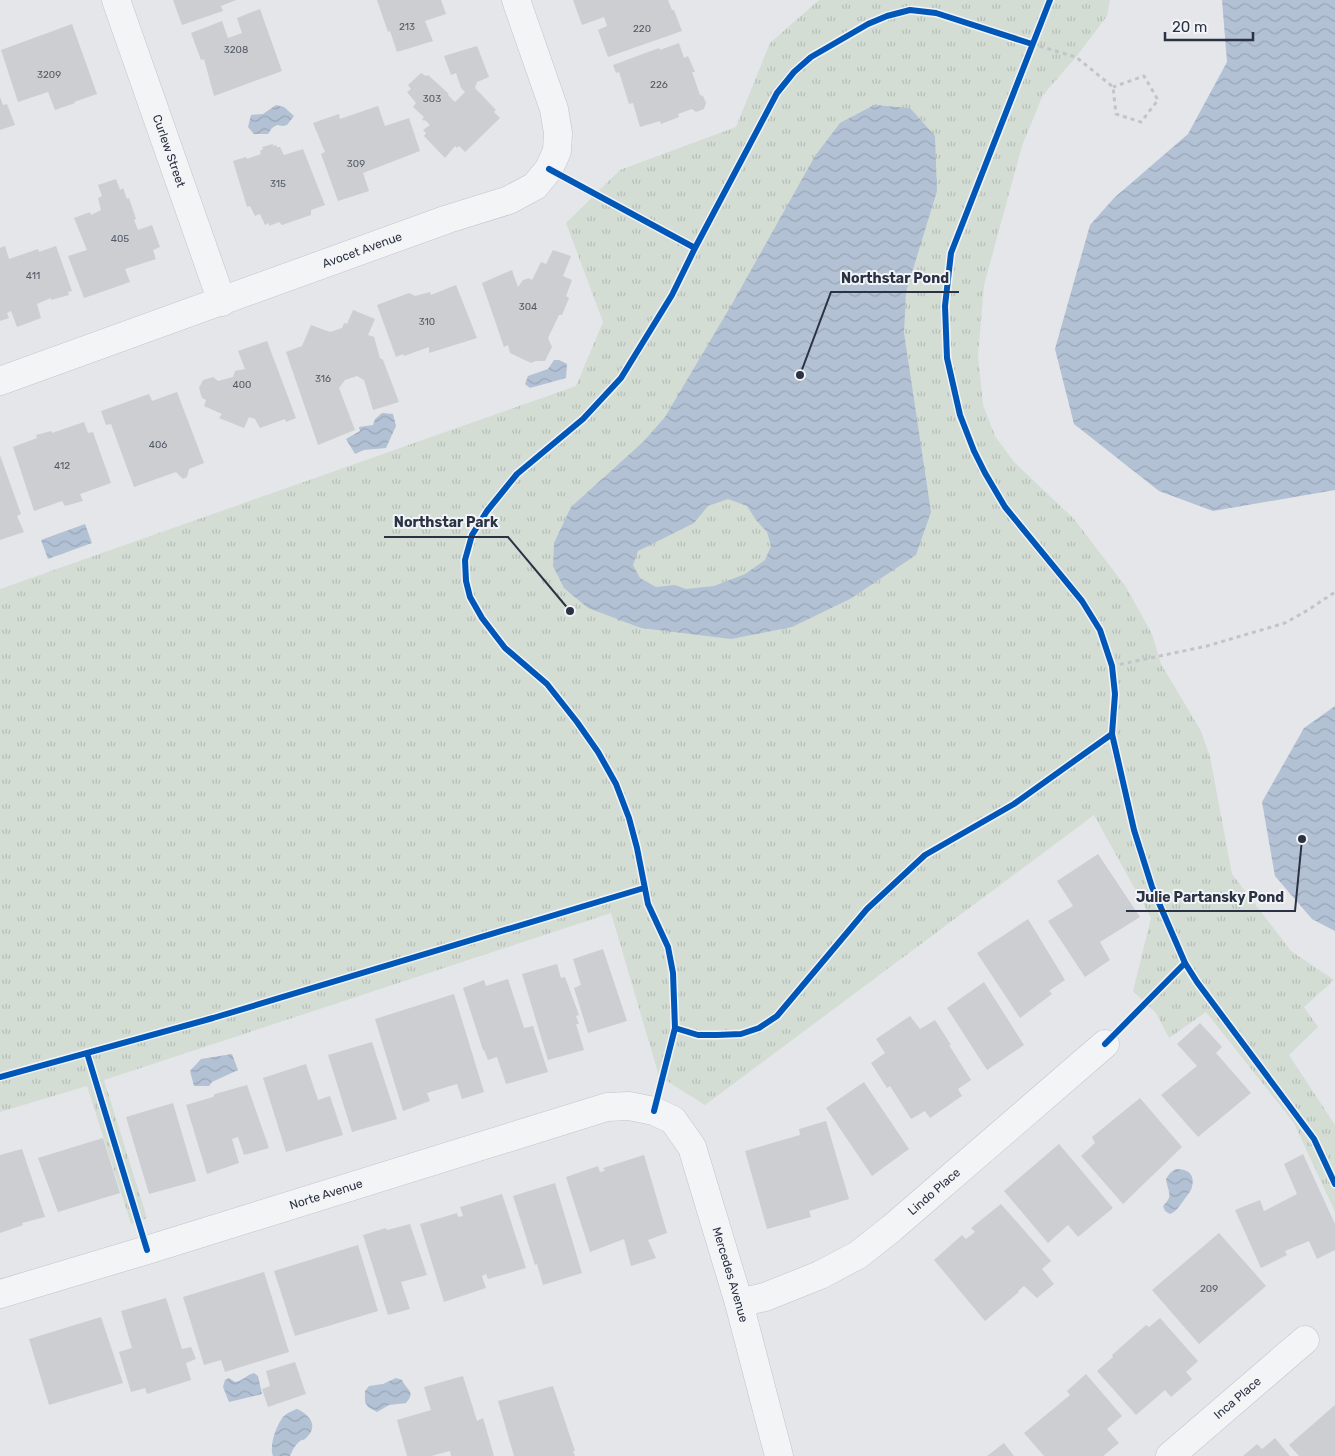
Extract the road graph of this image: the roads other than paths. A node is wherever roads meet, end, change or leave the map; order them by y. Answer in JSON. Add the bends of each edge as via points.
{"nodes":[{"id":1,"x":116,"y":0,"type":"edge"},
{"id":2,"x":516,"y":0,"type":"edge"},
{"id":3,"x":222,"y":302,"type":"junction"},
{"id":4,"x":0,"y":381,"type":"edge"},
{"id":5,"x":1105,"y":1044,"type":"dead end"},
{"id":6,"x":654,"y":1111,"type":"joint"},
{"id":7,"x":0,"y":1294,"type":"edge"},
{"id":8,"x":739,"y":1304,"type":"junction"},
{"id":9,"x":1305,"y":1340,"type":"dead end"},
{"id":10,"x":779,"y":1456,"type":"edge"},
{"id":11,"x":1170,"y":1456,"type":"edge"}],
"edges":[{"from":1,"to":3,"type":"street","name":"Curlew Street"},
{"from":2,"to":3,"type":"street","name":"Avocet Avenue","via":[[554,109],[558,133],[557,152],[549,169],[535,186],[509,200],[448,219]]},
{"from":3,"to":4,"type":"street","name":"Avocet Avenue"},
{"from":5,"to":8,"type":"street","name":"Lindo Place","via":[[858,1255],[811,1278]]},
{"from":6,"to":7,"type":"street","name":"Norte Avenue","via":[[629,1106],[607,1107]]},
{"from":6,"to":8,"type":"street","name":"Mercedes Avenue","via":[[673,1120],[692,1147]]},
{"from":8,"to":10,"type":"street","name":"Mercedes Avenue"},
{"from":9,"to":11,"type":"street","name":"Inca Place"}]}
